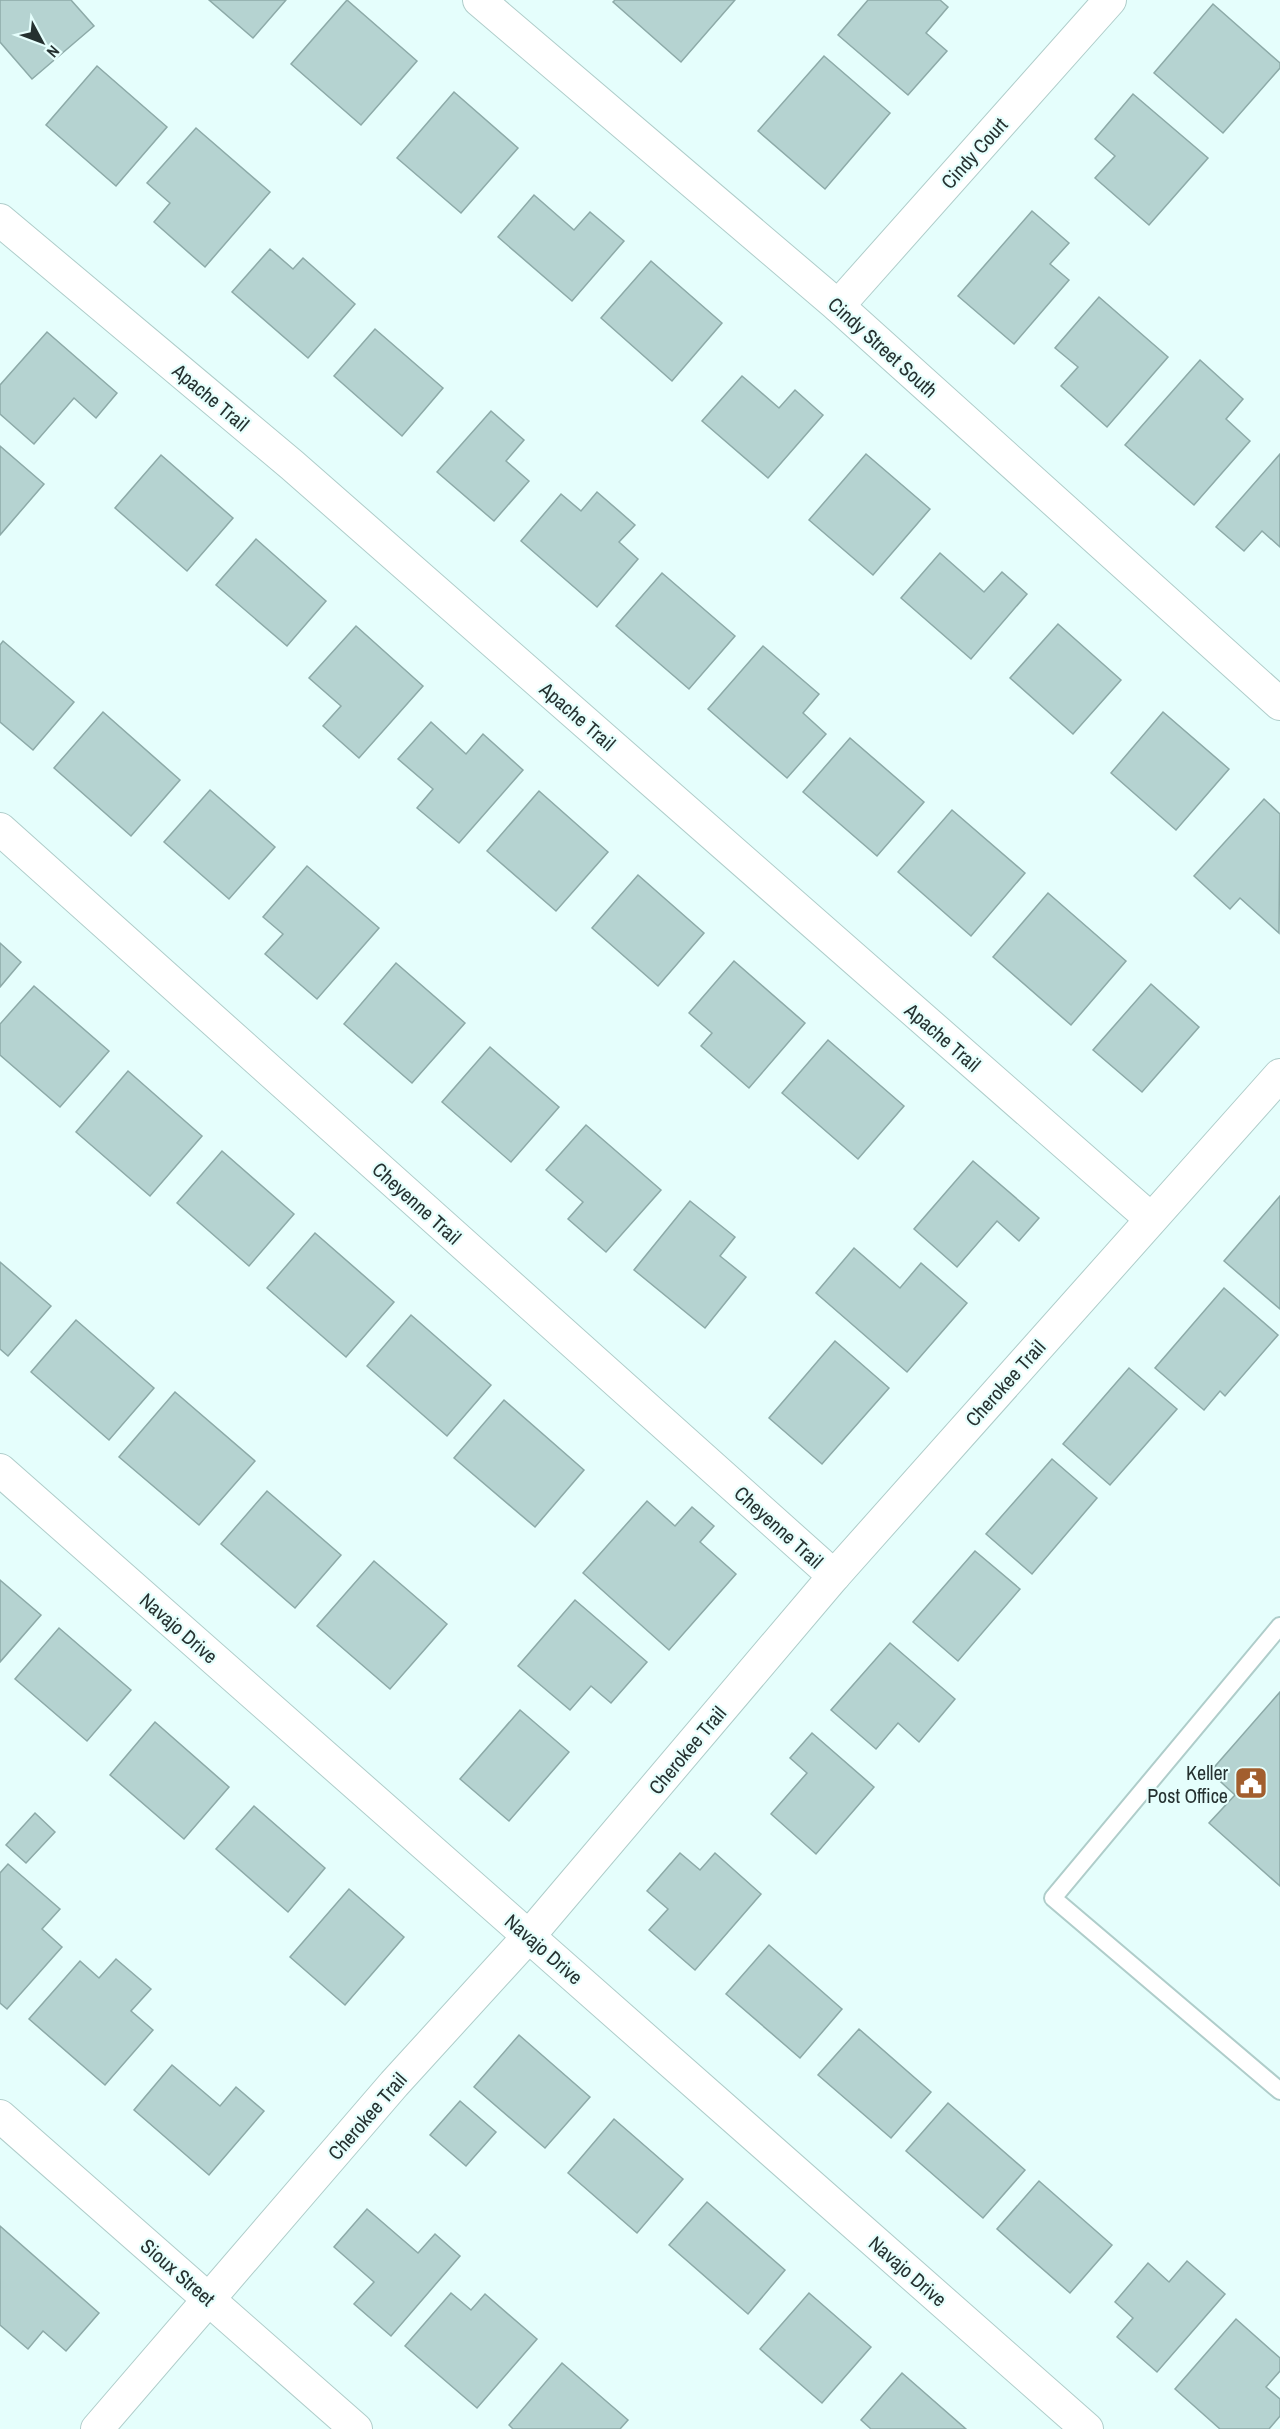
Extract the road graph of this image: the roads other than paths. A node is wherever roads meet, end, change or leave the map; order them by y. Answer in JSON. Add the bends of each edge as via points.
{"nodes":[{"id":1,"x":479,"y":0,"type":"edge"},
{"id":2,"x":1110,"y":0,"type":"edge"},
{"id":3,"x":0,"y":220,"type":"edge"},
{"id":4,"x":838,"y":306,"type":"junction"},
{"id":5,"x":1280,"y":704,"type":"edge"},
{"id":6,"x":0,"y":829,"type":"edge"},
{"id":7,"x":1280,"y":1075,"type":"edge"},
{"id":8,"x":1151,"y":1219,"type":"junction"},
{"id":9,"x":0,"y":1470,"type":"edge"},
{"id":10,"x":834,"y":1576,"type":"junction"},
{"id":11,"x":1280,"y":1626,"type":"edge"},
{"id":12,"x":529,"y":1936,"type":"junction"},
{"id":13,"x":1280,"y":2091,"type":"edge"},
{"id":14,"x":0,"y":2116,"type":"edge"},
{"id":15,"x":209,"y":2300,"type":"junction"},
{"id":16,"x":97,"y":2429,"type":"edge"},
{"id":17,"x":356,"y":2429,"type":"edge"},
{"id":18,"x":1087,"y":2429,"type":"edge"}],
"edges":[{"from":1,"to":4,"type":"street","name":"Cindy Street South"},
{"from":2,"to":4,"type":"street","name":"Cindy Court"},
{"from":3,"to":8,"type":"street","name":"Apache Trail","via":[[301,473]]},
{"from":4,"to":5,"type":"street","name":"Cindy Street South"},
{"from":6,"to":10,"type":"street","name":"Cheyenne Trail"},
{"from":7,"to":8,"type":"street","name":"Cherokee Trail"},
{"from":8,"to":10,"type":"street","name":"Cherokee Trail"},
{"from":9,"to":12,"type":"street","name":"Navajo Drive"},
{"from":10,"to":12,"type":"street","name":"Cherokee Trail"},
{"from":11,"to":13,"type":"lane","via":[[1053,1898]]},
{"from":12,"to":15,"type":"street","name":"Cherokee Trail","via":[[394,2085]]},
{"from":12,"to":18,"type":"street","name":"Navajo Drive"},
{"from":14,"to":15,"type":"street","name":"Sioux Street"},
{"from":15,"to":16,"type":"street","name":"Cherokee Trail"},
{"from":15,"to":17,"type":"street","name":"Sioux Street"}]}
